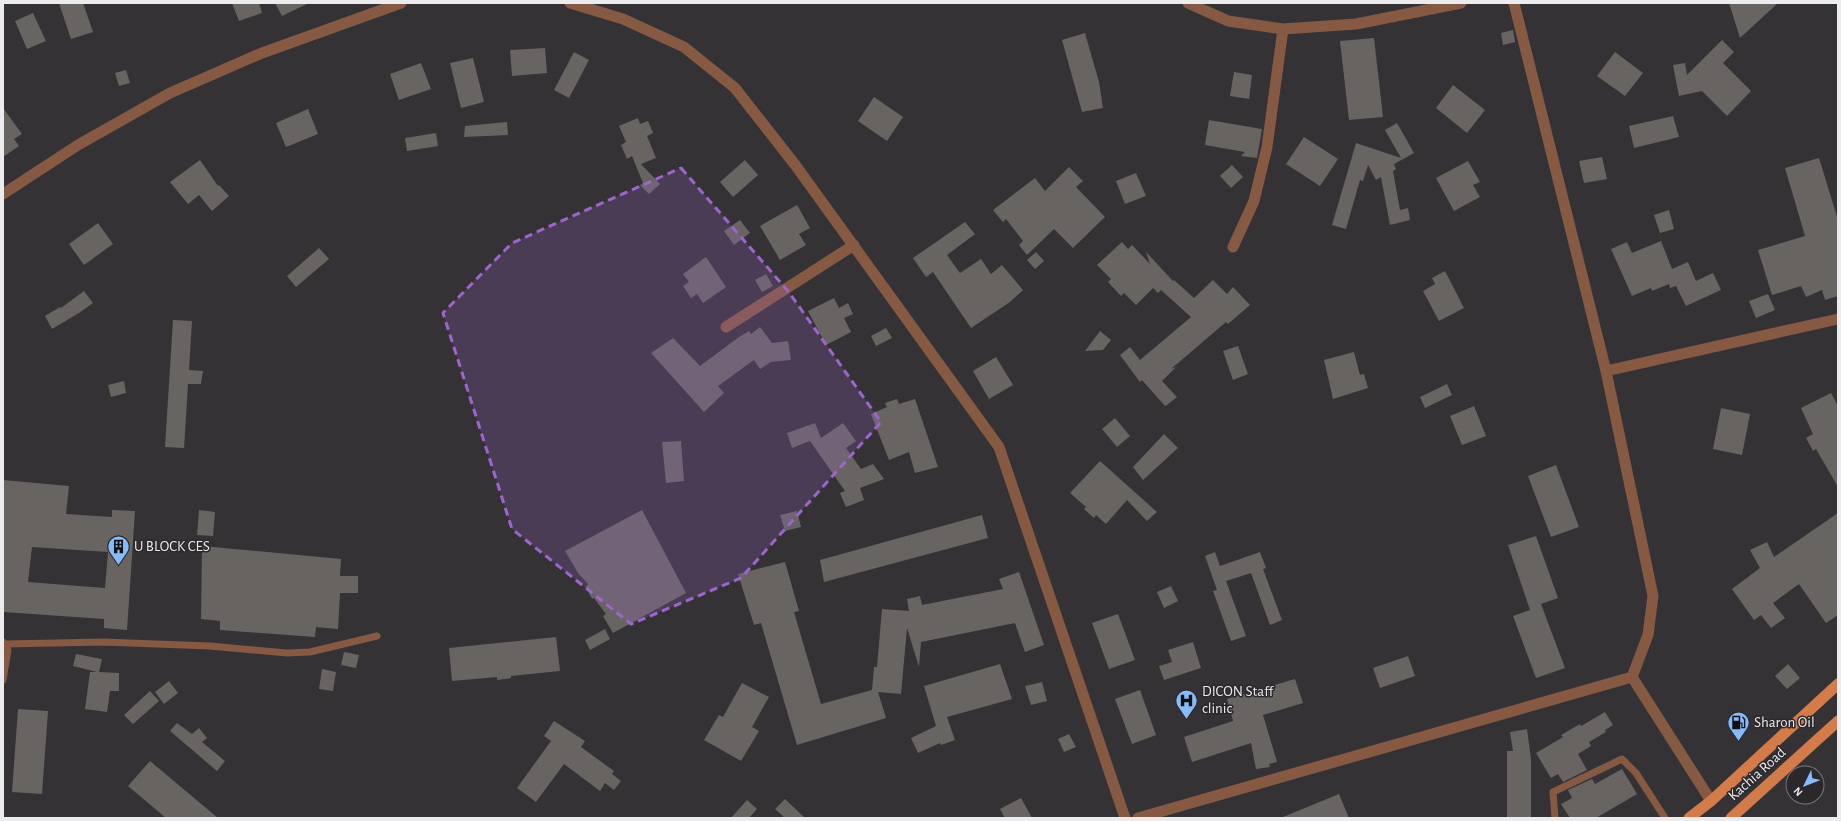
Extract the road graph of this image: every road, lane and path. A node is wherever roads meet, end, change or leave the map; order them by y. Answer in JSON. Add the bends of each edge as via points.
{"nodes":[{"id":1,"x":401,"y":3,"type":"edge"},
{"id":2,"x":570,"y":3,"type":"edge"},
{"id":3,"x":1188,"y":3,"type":"edge"},
{"id":4,"x":1461,"y":3,"type":"edge"},
{"id":5,"x":1514,"y":3,"type":"edge"},
{"id":6,"x":1282,"y":29,"type":"junction"},
{"id":7,"x":3,"y":194,"type":"edge"},
{"id":8,"x":854,"y":246,"type":"junction"},
{"id":9,"x":1232,"y":247,"type":"dead end"},
{"id":10,"x":1838,"y":319,"type":"edge"},
{"id":11,"x":726,"y":327,"type":"dead end"},
{"id":12,"x":1606,"y":371,"type":"junction"},
{"id":13,"x":377,"y":636,"type":"dead end"},
{"id":14,"x":5,"y":643,"type":"edge"},
{"id":15,"x":1632,"y":677,"type":"junction"},
{"id":16,"x":3,"y":680,"type":"edge"},
{"id":17,"x":1838,"y":684,"type":"edge"},
{"id":18,"x":1838,"y":721,"type":"edge"},
{"id":19,"x":1711,"y":801,"type":"junction"},
{"id":20,"x":1125,"y":818,"type":"edge"},
{"id":21,"x":1138,"y":818,"type":"edge"},
{"id":22,"x":1555,"y":818,"type":"edge"},
{"id":23,"x":1665,"y":818,"type":"edge"},
{"id":24,"x":1689,"y":818,"type":"edge"},
{"id":25,"x":1731,"y":818,"type":"edge"}],
"edges":[{"from":1,"to":7,"type":"street","via":[[262,53],[170,93],[78,145]]},
{"from":2,"to":8,"type":"street","via":[[623,19],[684,48],[735,88]]},
{"from":3,"to":6,"type":"street","via":[[1228,21]]},
{"from":4,"to":6,"type":"street","via":[[1356,24]]},
{"from":5,"to":12,"type":"street"},
{"from":6,"to":9,"type":"street","via":[[1267,147],[1254,201]]},
{"from":8,"to":11,"type":"street"},
{"from":8,"to":20,"type":"street","via":[[999,447]]},
{"from":10,"to":12,"type":"street"},
{"from":12,"to":15,"type":"street","via":[[1653,596],[1648,635]]},
{"from":13,"to":14,"type":"lane","via":[[310,652],[287,653],[210,646],[103,642]]},
{"from":14,"to":16,"type":"lane","via":[[8,650]]},
{"from":15,"to":19,"type":"street"},
{"from":15,"to":21,"type":"street"},
{"from":17,"to":19,"type":"main road","name":"Kachia Road"},
{"from":18,"to":25,"type":"main road","name":"Kachia Road"},
{"from":19,"to":24,"type":"main road","name":"Kachia Road"},
{"from":22,"to":23,"type":"lane","via":[[1553,792],[1622,759],[1636,773]]}]}
